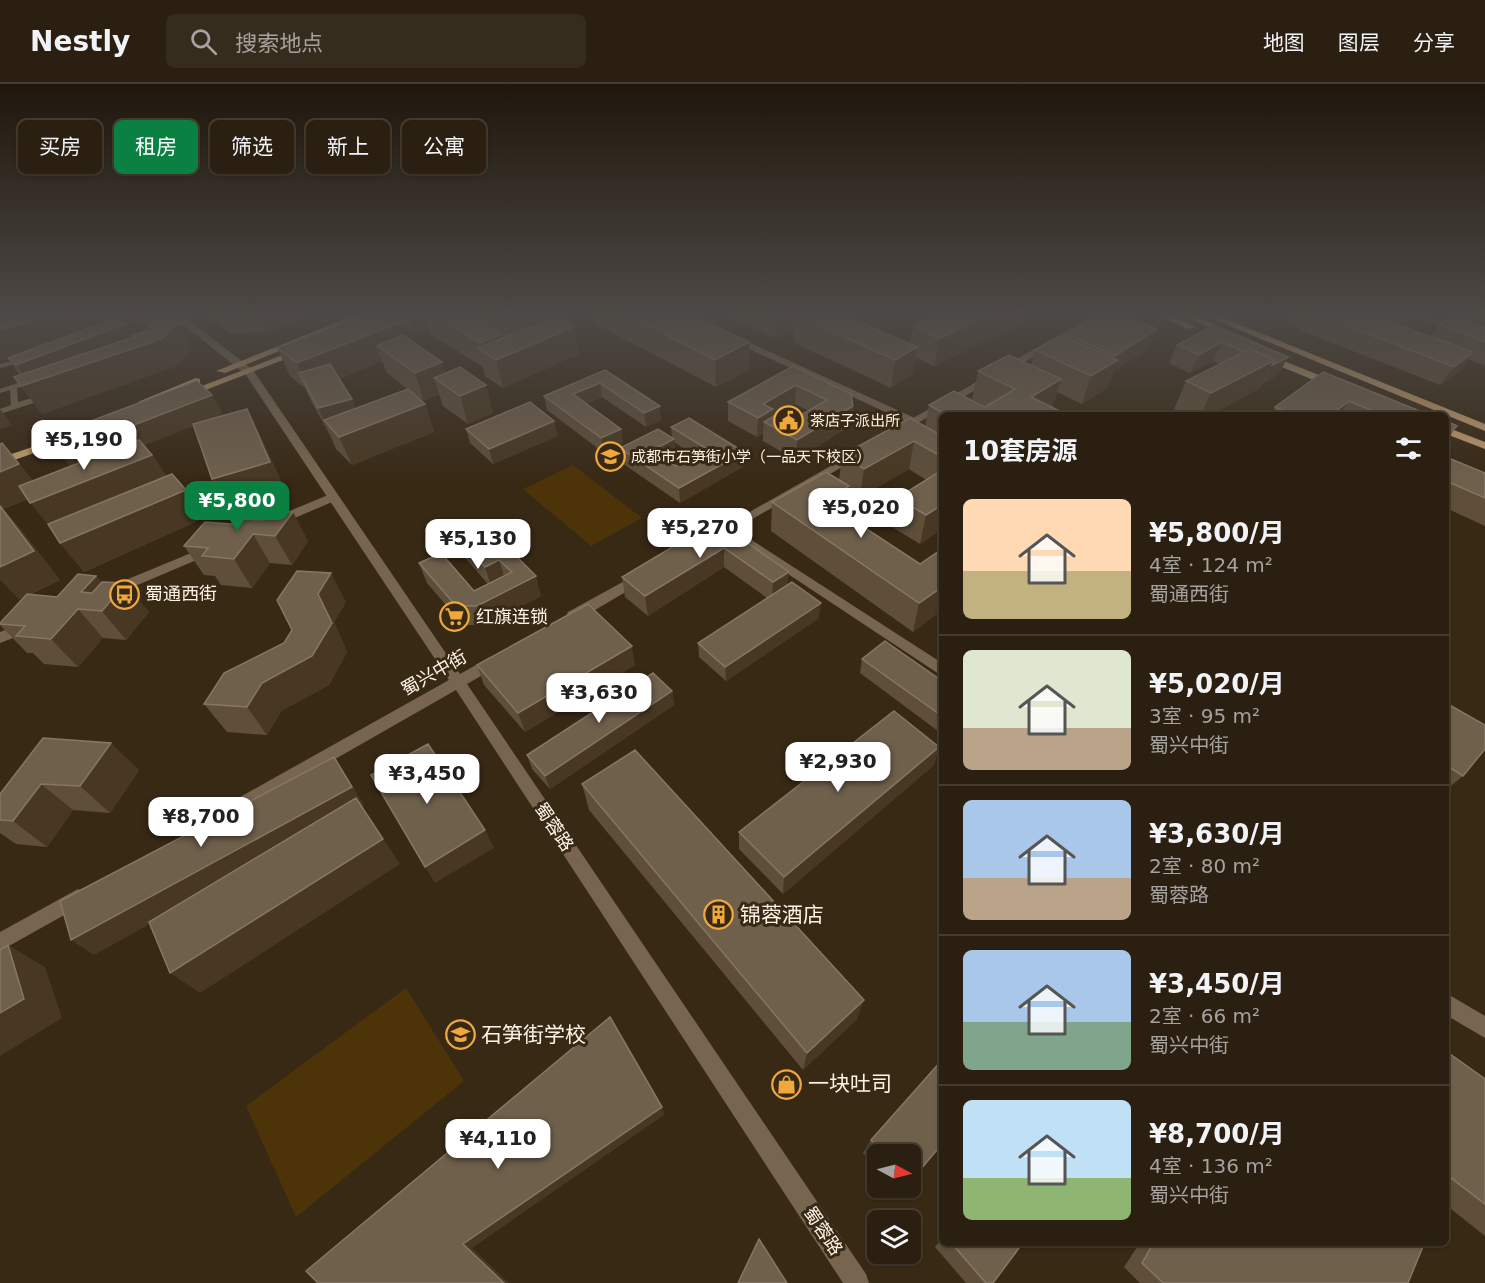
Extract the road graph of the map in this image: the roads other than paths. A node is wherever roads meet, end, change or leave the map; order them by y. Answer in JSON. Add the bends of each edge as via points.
{"nodes":[{"id":1,"x":241,"y":369,"type":"edge"},
{"id":2,"x":245,"y":369,"type":"edge"},
{"id":3,"x":799,"y":369,"type":"edge"},
{"id":4,"x":1006,"y":369,"type":"edge"},
{"id":5,"x":1295,"y":369,"type":"edge"},
{"id":6,"x":1318,"y":369,"type":"edge"},
{"id":7,"x":1340,"y":369,"type":"edge"},
{"id":8,"x":1357,"y":369,"type":"edge"},
{"id":9,"x":45,"y":375,"type":"edge"},
{"id":10,"x":13,"y":388,"type":"junction"},
{"id":11,"x":1344,"y":389,"type":"edge"},
{"id":12,"x":0,"y":391,"type":"edge"},
{"id":13,"x":47,"y":395,"type":"edge"},
{"id":14,"x":15,"y":406,"type":"junction"},
{"id":15,"x":136,"y":409,"type":"edge"},
{"id":16,"x":0,"y":412,"type":"edge"},
{"id":17,"x":1424,"y":412,"type":"edge"},
{"id":18,"x":1446,"y":412,"type":"edge"},
{"id":19,"x":1449,"y":413,"type":"edge"},
{"id":20,"x":1485,"y":420,"type":"edge"},
{"id":21,"x":913,"y":421,"type":"junction"},
{"id":22,"x":1449,"y":421,"type":"edge"},
{"id":23,"x":1485,"y":428,"type":"edge"},
{"id":24,"x":1449,"y":431,"type":"edge"},
{"id":25,"x":1485,"y":436,"type":"edge"},
{"id":26,"x":1485,"y":446,"type":"edge"},
{"id":27,"x":0,"y":452,"type":"edge"},
{"id":28,"x":0,"y":462,"type":"edge"},
{"id":29,"x":333,"y":497,"type":"junction"},
{"id":30,"x":727,"y":528,"type":"junction"},
{"id":31,"x":257,"y":529,"type":"edge"},
{"id":32,"x":225,"y":543,"type":"edge"},
{"id":33,"x":696,"y":546,"type":"edge"},
{"id":34,"x":654,"y":570,"type":"edge"},
{"id":35,"x":97,"y":597,"type":"edge"},
{"id":36,"x":43,"y":620,"type":"edge"},
{"id":37,"x":561,"y":623,"type":"edge"},
{"id":38,"x":0,"y":638,"type":"edge"},
{"id":39,"x":510,"y":652,"type":"edge"},
{"id":40,"x":939,"y":668,"type":"edge"},
{"id":41,"x":458,"y":682,"type":"junction"},
{"id":42,"x":188,"y":836,"type":"edge"},
{"id":43,"x":94,"y":889,"type":"edge"},
{"id":44,"x":0,"y":942,"type":"edge"},
{"id":45,"x":1449,"y":1005,"type":"edge"},
{"id":46,"x":1485,"y":1028,"type":"edge"},
{"id":47,"x":857,"y":1283,"type":"edge"}],
"edges":[{"from":1,"to":15,"type":"main road"},
{"from":2,"to":29,"type":"street","name":"蜀蓉路"},
{"from":3,"to":21,"type":"street"},
{"from":4,"to":21,"type":"street"},
{"from":5,"to":11,"type":"main road"},
{"from":6,"to":17,"type":"main road"},
{"from":7,"to":18,"type":"main road"},
{"from":8,"to":20,"type":"main road"},
{"from":9,"to":10,"type":"lane"},
{"from":10,"to":12,"type":"lane"},
{"from":10,"to":14,"type":"lane"},
{"from":13,"to":14,"type":"lane"},
{"from":14,"to":16,"type":"lane"},
{"from":19,"to":23,"type":"main road"},
{"from":21,"to":30,"type":"street"},
{"from":22,"to":25,"type":"main road"},
{"from":24,"to":26,"type":"main road"},
{"from":27,"to":28,"type":"main road","via":[[76,430]]},
{"from":29,"to":31,"type":"street"},
{"from":29,"to":41,"type":"street","name":"蜀蓉路"},
{"from":30,"to":33,"type":"street"},
{"from":30,"to":40,"type":"street"},
{"from":32,"to":35,"type":"street"},
{"from":34,"to":37,"type":"street"},
{"from":36,"to":38,"type":"street"},
{"from":39,"to":41,"type":"street","name":"蜀兴中街"},
{"from":41,"to":42,"type":"street","name":"蜀兴中街"},
{"from":41,"to":47,"type":"street","name":"蜀蓉路"},
{"from":43,"to":44,"type":"street"},
{"from":45,"to":46,"type":"street"}]}
